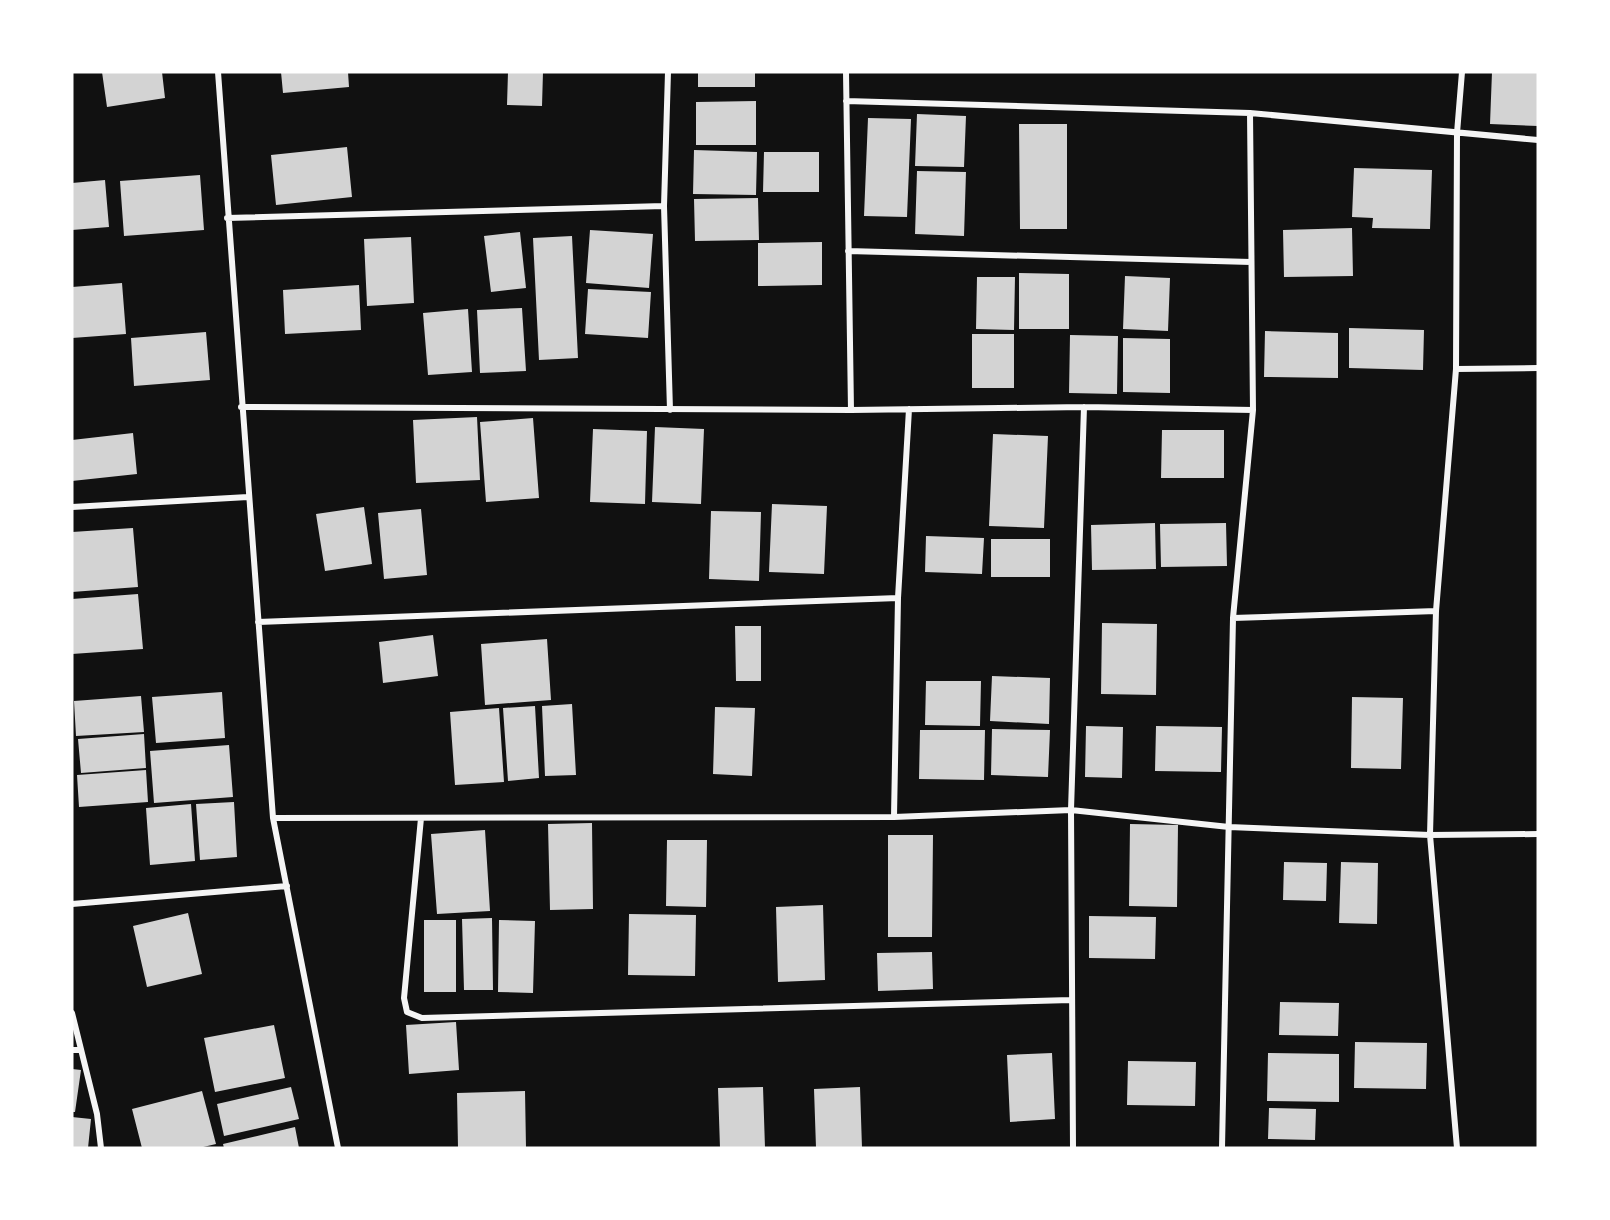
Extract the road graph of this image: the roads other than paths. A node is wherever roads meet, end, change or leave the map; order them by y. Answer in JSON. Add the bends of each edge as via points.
{"nodes":[{"id":1,"x":218,"y":72,"type":"edge"},
{"id":2,"x":668,"y":72,"type":"edge"},
{"id":3,"x":846,"y":72,"type":"edge"},
{"id":4,"x":1462,"y":72,"type":"edge"},
{"id":5,"x":846,"y":101,"type":"junction"},
{"id":6,"x":1250,"y":113,"type":"junction"},
{"id":7,"x":1457,"y":133,"type":"junction"},
{"id":8,"x":1538,"y":140,"type":"edge"},
{"id":9,"x":664,"y":206,"type":"junction"},
{"id":10,"x":227,"y":218,"type":"junction"},
{"id":11,"x":848,"y":251,"type":"junction"},
{"id":12,"x":1251,"y":261,"type":"junction"},
{"id":13,"x":1538,"y":368,"type":"edge"},
{"id":14,"x":1456,"y":369,"type":"junction"},
{"id":15,"x":241,"y":407,"type":"junction"},
{"id":16,"x":1084,"y":408,"type":"junction"},
{"id":17,"x":909,"y":409,"type":"junction"},
{"id":18,"x":670,"y":410,"type":"junction"},
{"id":19,"x":851,"y":410,"type":"junction"},
{"id":20,"x":1253,"y":410,"type":"junction"},
{"id":21,"x":248,"y":497,"type":"junction"},
{"id":22,"x":72,"y":507,"type":"edge"},
{"id":23,"x":898,"y":598,"type":"junction"},
{"id":24,"x":1436,"y":611,"type":"junction"},
{"id":25,"x":1233,"y":618,"type":"junction"},
{"id":26,"x":258,"y":622,"type":"junction"},
{"id":27,"x":1071,"y":810,"type":"junction"},
{"id":28,"x":894,"y":817,"type":"junction"},
{"id":29,"x":273,"y":818,"type":"junction"},
{"id":30,"x":421,"y":818,"type":"junction"},
{"id":31,"x":1228,"y":827,"type":"junction"},
{"id":32,"x":1538,"y":834,"type":"edge"},
{"id":33,"x":1430,"y":835,"type":"junction"},
{"id":34,"x":287,"y":886,"type":"junction"},
{"id":35,"x":72,"y":904,"type":"edge"},
{"id":36,"x":1071,"y":1000,"type":"junction"},
{"id":37,"x":72,"y":1013,"type":"edge"},
{"id":38,"x":72,"y":1050,"type":"edge"},
{"id":39,"x":81,"y":1050,"type":"junction"},
{"id":40,"x":101,"y":1148,"type":"edge"},
{"id":41,"x":338,"y":1148,"type":"edge"},
{"id":42,"x":1073,"y":1148,"type":"edge"},
{"id":43,"x":1222,"y":1148,"type":"edge"},
{"id":44,"x":1457,"y":1148,"type":"edge"}],
"edges":[{"from":1,"to":10,"type":"street"},
{"from":2,"to":9,"type":"street"},
{"from":3,"to":5,"type":"street"},
{"from":4,"to":7,"type":"street"},
{"from":5,"to":6,"type":"street"},
{"from":5,"to":11,"type":"street"},
{"from":6,"to":7,"type":"street"},
{"from":6,"to":12,"type":"street"},
{"from":7,"to":8,"type":"street"},
{"from":7,"to":14,"type":"street"},
{"from":9,"to":10,"type":"street"},
{"from":9,"to":18,"type":"street"},
{"from":10,"to":15,"type":"street"},
{"from":11,"to":12,"type":"street"},
{"from":11,"to":19,"type":"street"},
{"from":12,"to":20,"type":"street"},
{"from":13,"to":14,"type":"street"},
{"from":14,"to":24,"type":"street"},
{"from":15,"to":18,"type":"street"},
{"from":15,"to":21,"type":"street"},
{"from":16,"to":17,"type":"street"},
{"from":16,"to":20,"type":"street"},
{"from":16,"to":27,"type":"street"},
{"from":17,"to":19,"type":"street"},
{"from":17,"to":23,"type":"street"},
{"from":18,"to":19,"type":"street"},
{"from":20,"to":25,"type":"street"},
{"from":21,"to":22,"type":"street"},
{"from":21,"to":26,"type":"street"},
{"from":23,"to":26,"type":"street"},
{"from":23,"to":28,"type":"street"},
{"from":24,"to":25,"type":"street"},
{"from":24,"to":33,"type":"street"},
{"from":25,"to":31,"type":"street"},
{"from":26,"to":29,"type":"street"},
{"from":27,"to":28,"type":"street"},
{"from":27,"to":31,"type":"street"},
{"from":27,"to":36,"type":"street"},
{"from":28,"to":30,"type":"street"},
{"from":29,"to":30,"type":"street"},
{"from":29,"to":34,"type":"street"},
{"from":30,"to":36,"type":"street","via":[[404,998],[407,1012],[422,1018]]},
{"from":31,"to":33,"type":"street"},
{"from":31,"to":43,"type":"street"},
{"from":32,"to":33,"type":"street"},
{"from":33,"to":44,"type":"street"},
{"from":34,"to":35,"type":"street"},
{"from":34,"to":41,"type":"street"},
{"from":36,"to":42,"type":"street"},
{"from":37,"to":39,"type":"street"},
{"from":38,"to":39,"type":"street"},
{"from":39,"to":40,"type":"street"}]}
